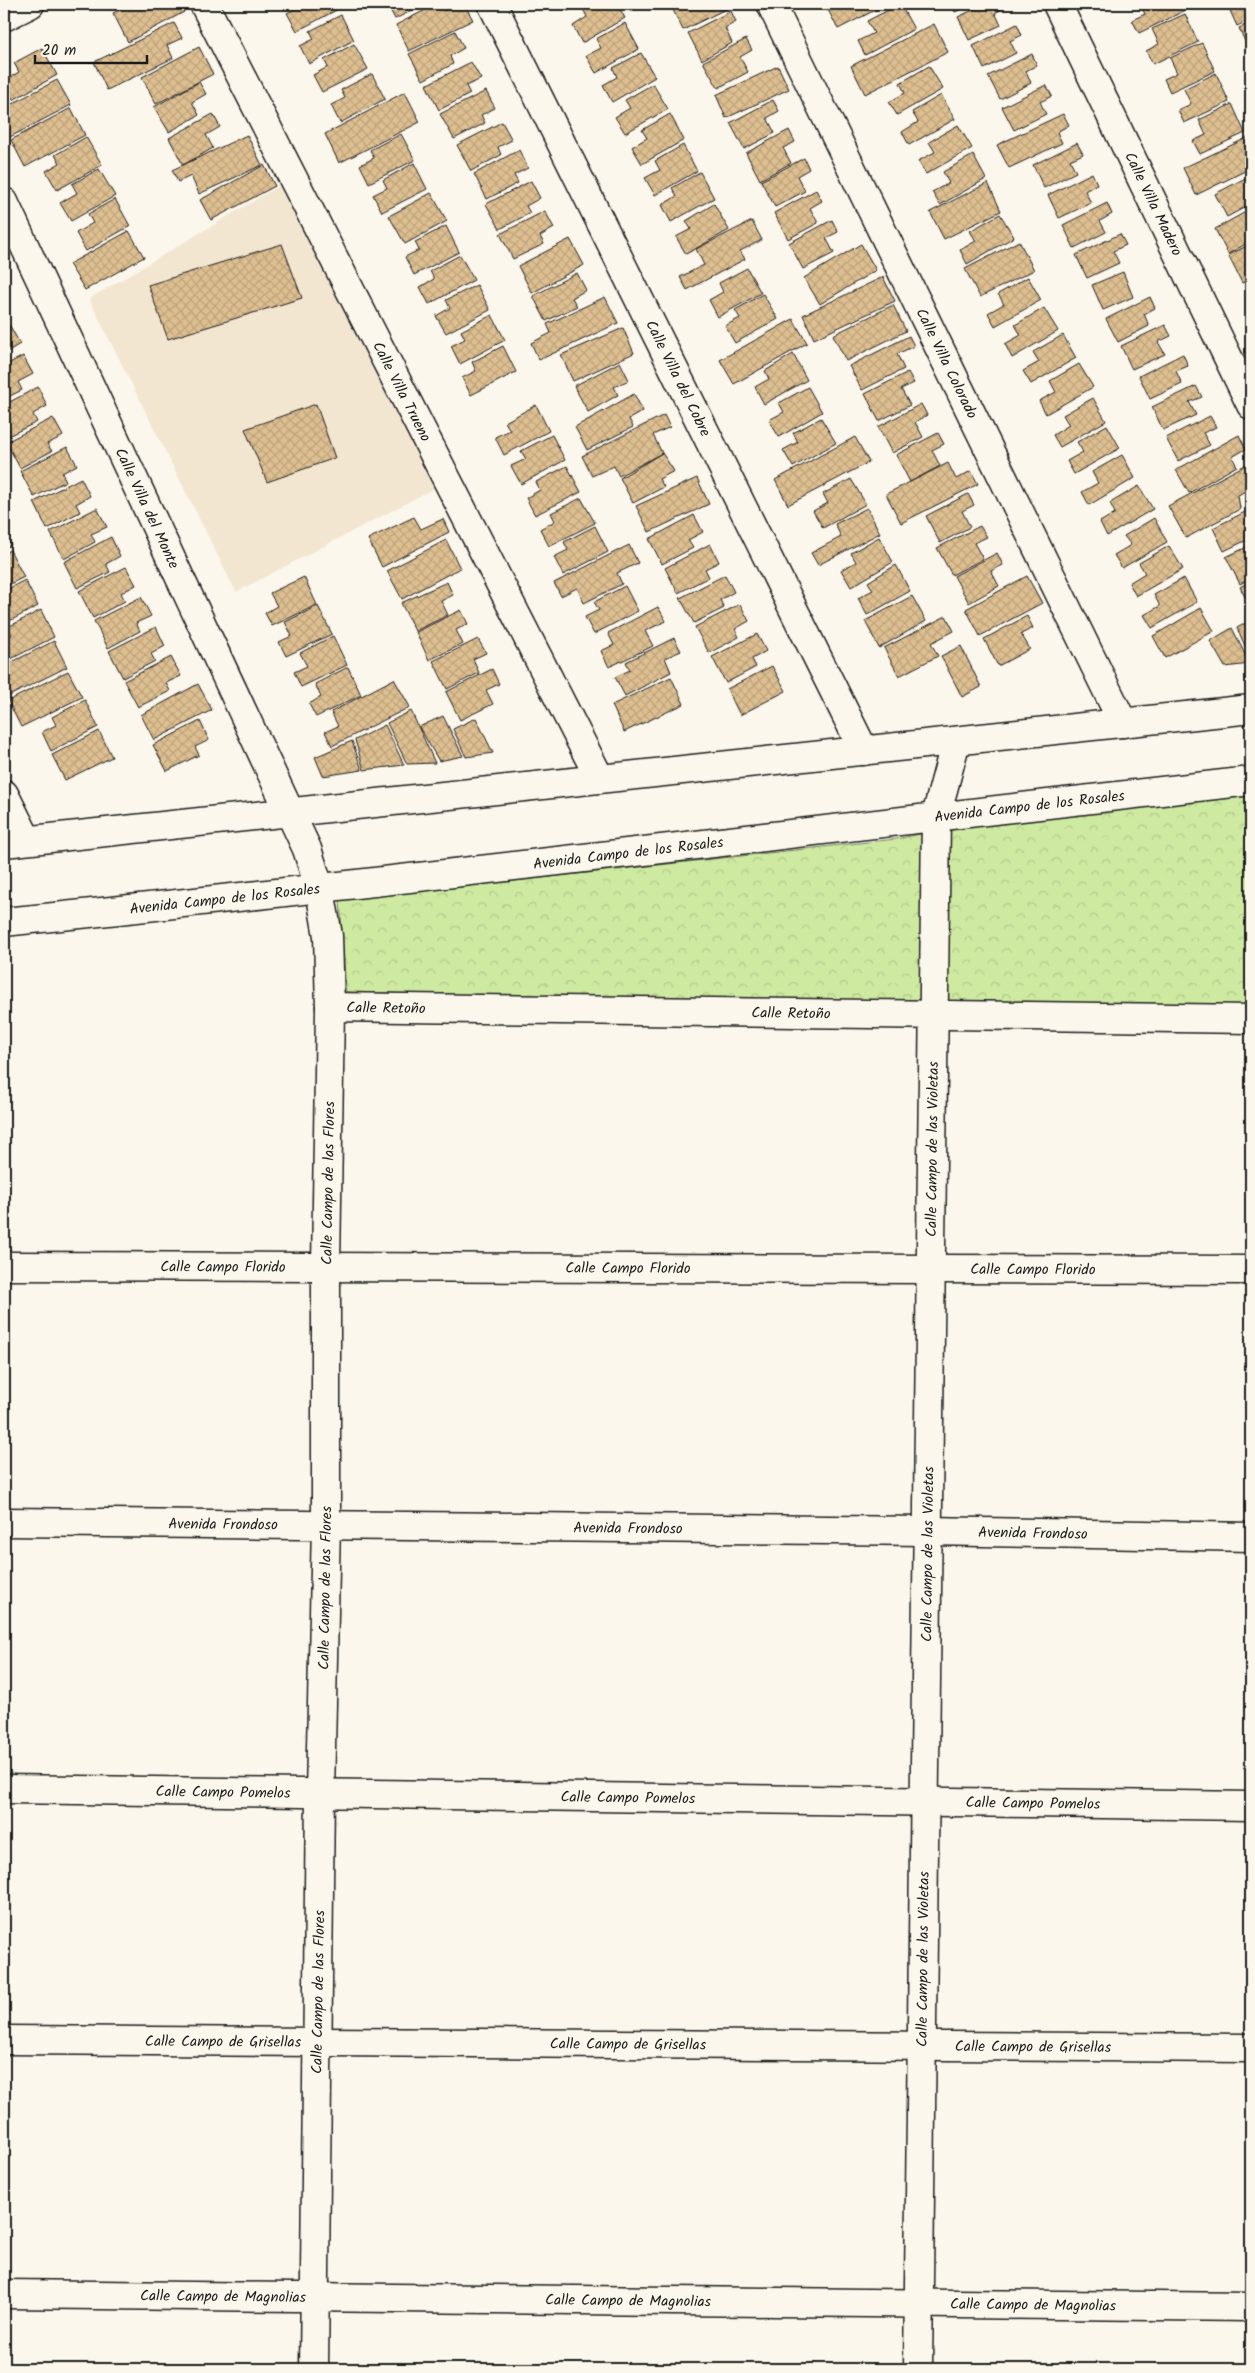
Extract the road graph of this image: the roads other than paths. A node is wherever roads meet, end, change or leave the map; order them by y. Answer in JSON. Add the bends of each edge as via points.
{"nodes":[{"id":1,"x":30,"y":4,"type":"edge"},
{"id":2,"x":204,"y":4,"type":"edge"},
{"id":3,"x":492,"y":4,"type":"edge"},
{"id":4,"x":771,"y":4,"type":"edge"},
{"id":5,"x":1056,"y":4,"type":"edge"},
{"id":6,"x":4,"y":17,"type":"edge"},
{"id":7,"x":4,"y":202,"type":"edge"},
{"id":8,"x":1251,"y":405,"type":"edge"},
{"id":9,"x":1251,"y":709,"type":"edge"},
{"id":10,"x":1123,"y":723,"type":"junction"},
{"id":11,"x":956,"y":741,"type":"junction"},
{"id":12,"x":864,"y":751,"type":"junction"},
{"id":13,"x":600,"y":779,"type":"junction"},
{"id":14,"x":1251,"y":781,"type":"edge"},
{"id":15,"x":4,"y":794,"type":"edge"},
{"id":16,"x":290,"y":812,"type":"junction"},
{"id":17,"x":936,"y":816,"type":"junction"},
{"id":18,"x":15,"y":842,"type":"edge"},
{"id":19,"x":320,"y":890,"type":"junction"},
{"id":20,"x":4,"y":922,"type":"edge"},
{"id":21,"x":330,"y":1007,"type":"junction"},
{"id":22,"x":933,"y":1016,"type":"junction"},
{"id":23,"x":1251,"y":1019,"type":"edge"},
{"id":24,"x":4,"y":1266,"type":"edge"},
{"id":25,"x":326,"y":1266,"type":"junction"},
{"id":26,"x":930,"y":1269,"type":"junction"},
{"id":27,"x":1251,"y":1270,"type":"edge"},
{"id":28,"x":4,"y":1522,"type":"edge"},
{"id":29,"x":326,"y":1524,"type":"junction"},
{"id":30,"x":927,"y":1531,"type":"junction"},
{"id":31,"x":1251,"y":1537,"type":"edge"},
{"id":32,"x":4,"y":1789,"type":"edge"},
{"id":33,"x":320,"y":1793,"type":"junction"},
{"id":34,"x":924,"y":1803,"type":"junction"},
{"id":35,"x":1251,"y":1806,"type":"edge"},
{"id":36,"x":4,"y":2040,"type":"edge"},
{"id":37,"x":317,"y":2042,"type":"junction"},
{"id":38,"x":922,"y":2047,"type":"junction"},
{"id":39,"x":1251,"y":2048,"type":"edge"},
{"id":40,"x":4,"y":2294,"type":"edge"},
{"id":41,"x":314,"y":2297,"type":"junction"},
{"id":42,"x":919,"y":2304,"type":"junction"},
{"id":43,"x":1251,"y":2307,"type":"edge"},
{"id":44,"x":314,"y":2369,"type":"edge"},
{"id":45,"x":918,"y":2369,"type":"edge"}],
"edges":[{"from":1,"to":6,"type":"street"},
{"from":2,"to":13,"type":"street","name":"Calle Villa Trueno"},
{"from":3,"to":12,"type":"street","name":"Calle Villa del Cobre"},
{"from":4,"to":10,"type":"street","name":"Calle Villa Colorado"},
{"from":5,"to":8,"type":"street","name":"Calle Villa Madero"},
{"from":7,"to":16,"type":"street","name":"Calle Villa del Monte"},
{"from":9,"to":10,"type":"street"},
{"from":10,"to":11,"type":"street"},
{"from":11,"to":12,"type":"street"},
{"from":11,"to":17,"type":"street","name":"Calle Campo de las Violetas"},
{"from":12,"to":13,"type":"street"},
{"from":13,"to":16,"type":"street"},
{"from":14,"to":17,"type":"street","name":"Avenida Campo de los Rosales"},
{"from":15,"to":18,"type":"street"},
{"from":16,"to":18,"type":"street"},
{"from":16,"to":19,"type":"street","name":"Calle Campo de las Flores","via":[[307,849]]},
{"from":17,"to":19,"type":"street","name":"Avenida Campo de los Rosales"},
{"from":17,"to":22,"type":"street","name":"Calle Campo de las Violetas"},
{"from":19,"to":20,"type":"street","name":"Avenida Campo de los Rosales"},
{"from":19,"to":21,"type":"street","name":"Calle Campo de las Flores","via":[[328,936]]},
{"from":21,"to":22,"type":"street","name":"Calle Retoño"},
{"from":21,"to":25,"type":"street","name":"Calle Campo de las Flores"},
{"from":22,"to":23,"type":"street","name":"Calle Retoño"},
{"from":22,"to":26,"type":"street","name":"Calle Campo de las Violetas"},
{"from":24,"to":25,"type":"street","name":"Calle Campo Florido"},
{"from":25,"to":26,"type":"street","name":"Calle Campo Florido"},
{"from":25,"to":29,"type":"street","name":"Calle Campo de las Flores"},
{"from":26,"to":27,"type":"street","name":"Calle Campo Florido"},
{"from":26,"to":30,"type":"street","name":"Calle Campo de las Violetas"},
{"from":28,"to":29,"type":"street","name":"Avenida Frondoso"},
{"from":29,"to":30,"type":"street","name":"Avenida Frondoso"},
{"from":29,"to":33,"type":"street","name":"Calle Campo de las Flores"},
{"from":30,"to":31,"type":"street","name":"Avenida Frondoso"},
{"from":30,"to":34,"type":"street","name":"Calle Campo de las Violetas"},
{"from":32,"to":33,"type":"street","name":"Calle Campo Pomelos"},
{"from":33,"to":34,"type":"street","name":"Calle Campo Pomelos"},
{"from":33,"to":37,"type":"street","name":"Calle Campo de las Flores"},
{"from":34,"to":35,"type":"street","name":"Calle Campo Pomelos"},
{"from":34,"to":38,"type":"street","name":"Calle Campo de las Violetas"},
{"from":36,"to":37,"type":"street","name":"Calle Campo de Grisellas"},
{"from":37,"to":38,"type":"street","name":"Calle Campo de Grisellas"},
{"from":37,"to":41,"type":"street","name":"Calle Campo de las Flores"},
{"from":38,"to":39,"type":"street","name":"Calle Campo de Grisellas"},
{"from":38,"to":42,"type":"street","name":"Calle Campo de las Violetas"},
{"from":40,"to":41,"type":"street","name":"Calle Campo de Magnolias"},
{"from":41,"to":42,"type":"street","name":"Calle Campo de Magnolias"},
{"from":41,"to":44,"type":"street","name":"Calle Campo de las Flores"},
{"from":42,"to":43,"type":"street","name":"Calle Campo de Magnolias"},
{"from":42,"to":45,"type":"street","name":"Calle Campo de las Violetas"}]}
